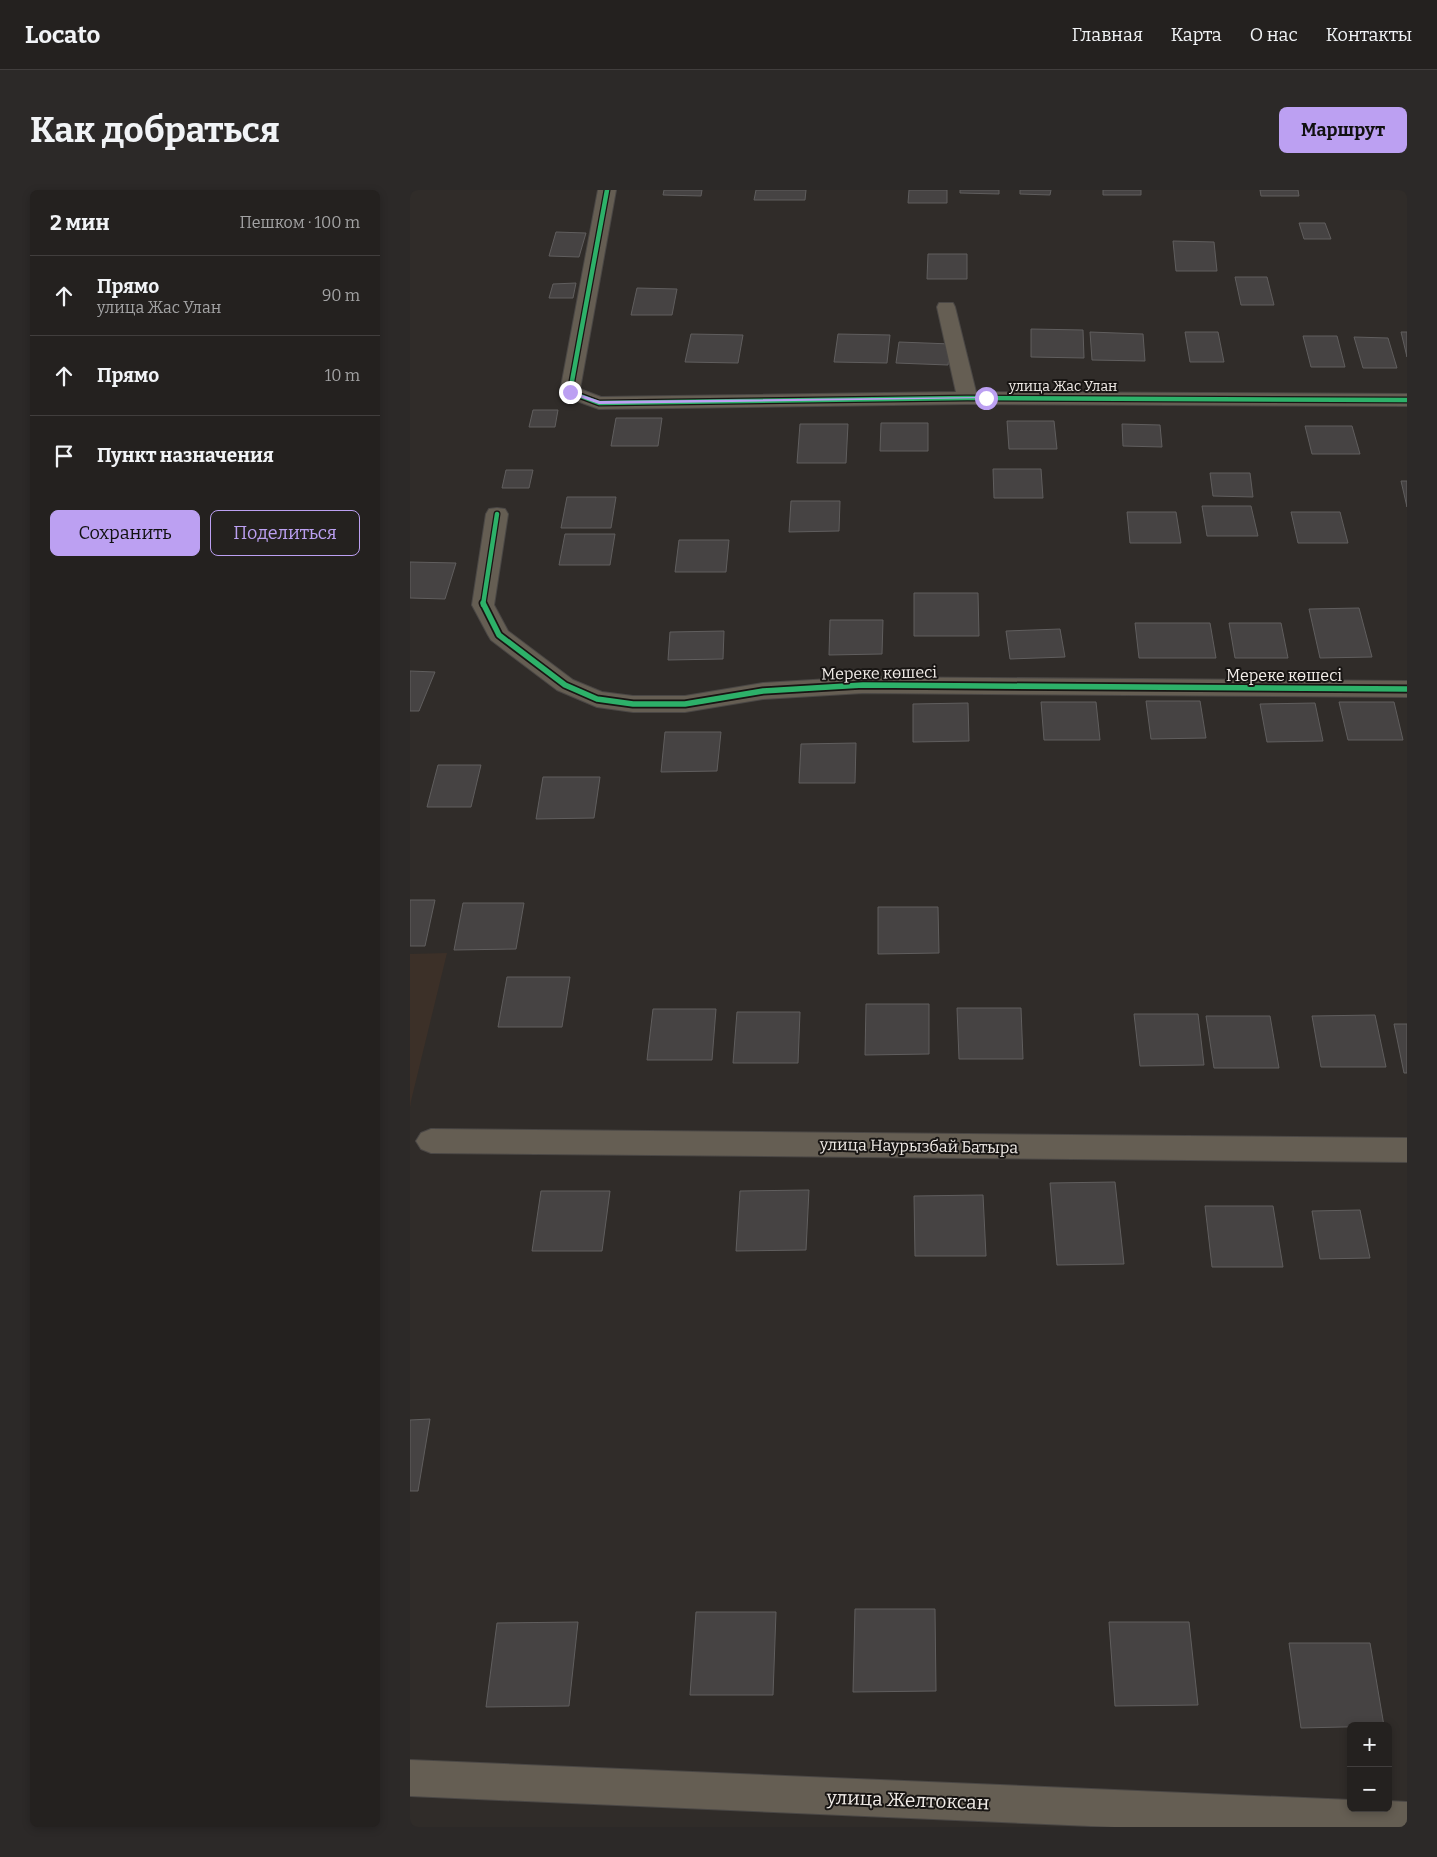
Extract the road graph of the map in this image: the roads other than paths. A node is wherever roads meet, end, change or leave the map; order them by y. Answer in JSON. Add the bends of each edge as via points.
{"nodes":[{"id":1,"x":607,"y":190,"type":"edge"},
{"id":2,"x":946,"y":307,"type":"dead end"},
{"id":3,"x":967,"y":398,"type":"junction"},
{"id":4,"x":1407,"y":400,"type":"edge"},
{"id":5,"x":498,"y":514,"type":"dead end"},
{"id":6,"x":1407,"y":689,"type":"edge"},
{"id":7,"x":431,"y":1141,"type":"dead end"},
{"id":8,"x":1407,"y":1150,"type":"edge"},
{"id":9,"x":410,"y":1778,"type":"edge"},
{"id":10,"x":1407,"y":1821,"type":"edge"}],
"edges":[{"from":1,"to":3,"type":"street","name":"улица Жас Улан","via":[[570,392],[599,403]]},
{"from":2,"to":3,"type":"street"},
{"from":3,"to":4,"type":"street","name":"улица Жас Улан"},
{"from":5,"to":6,"type":"street","name":"Мереке көшесі","via":[[483,606],[499,635],[565,685],[597,699],[633,704],[685,704],[763,690],[864,685]]},
{"from":7,"to":8,"type":"street","name":"улица Наурызбай Батыра"},
{"from":9,"to":10,"type":"street","name":"улица Желтоксан"}]}
